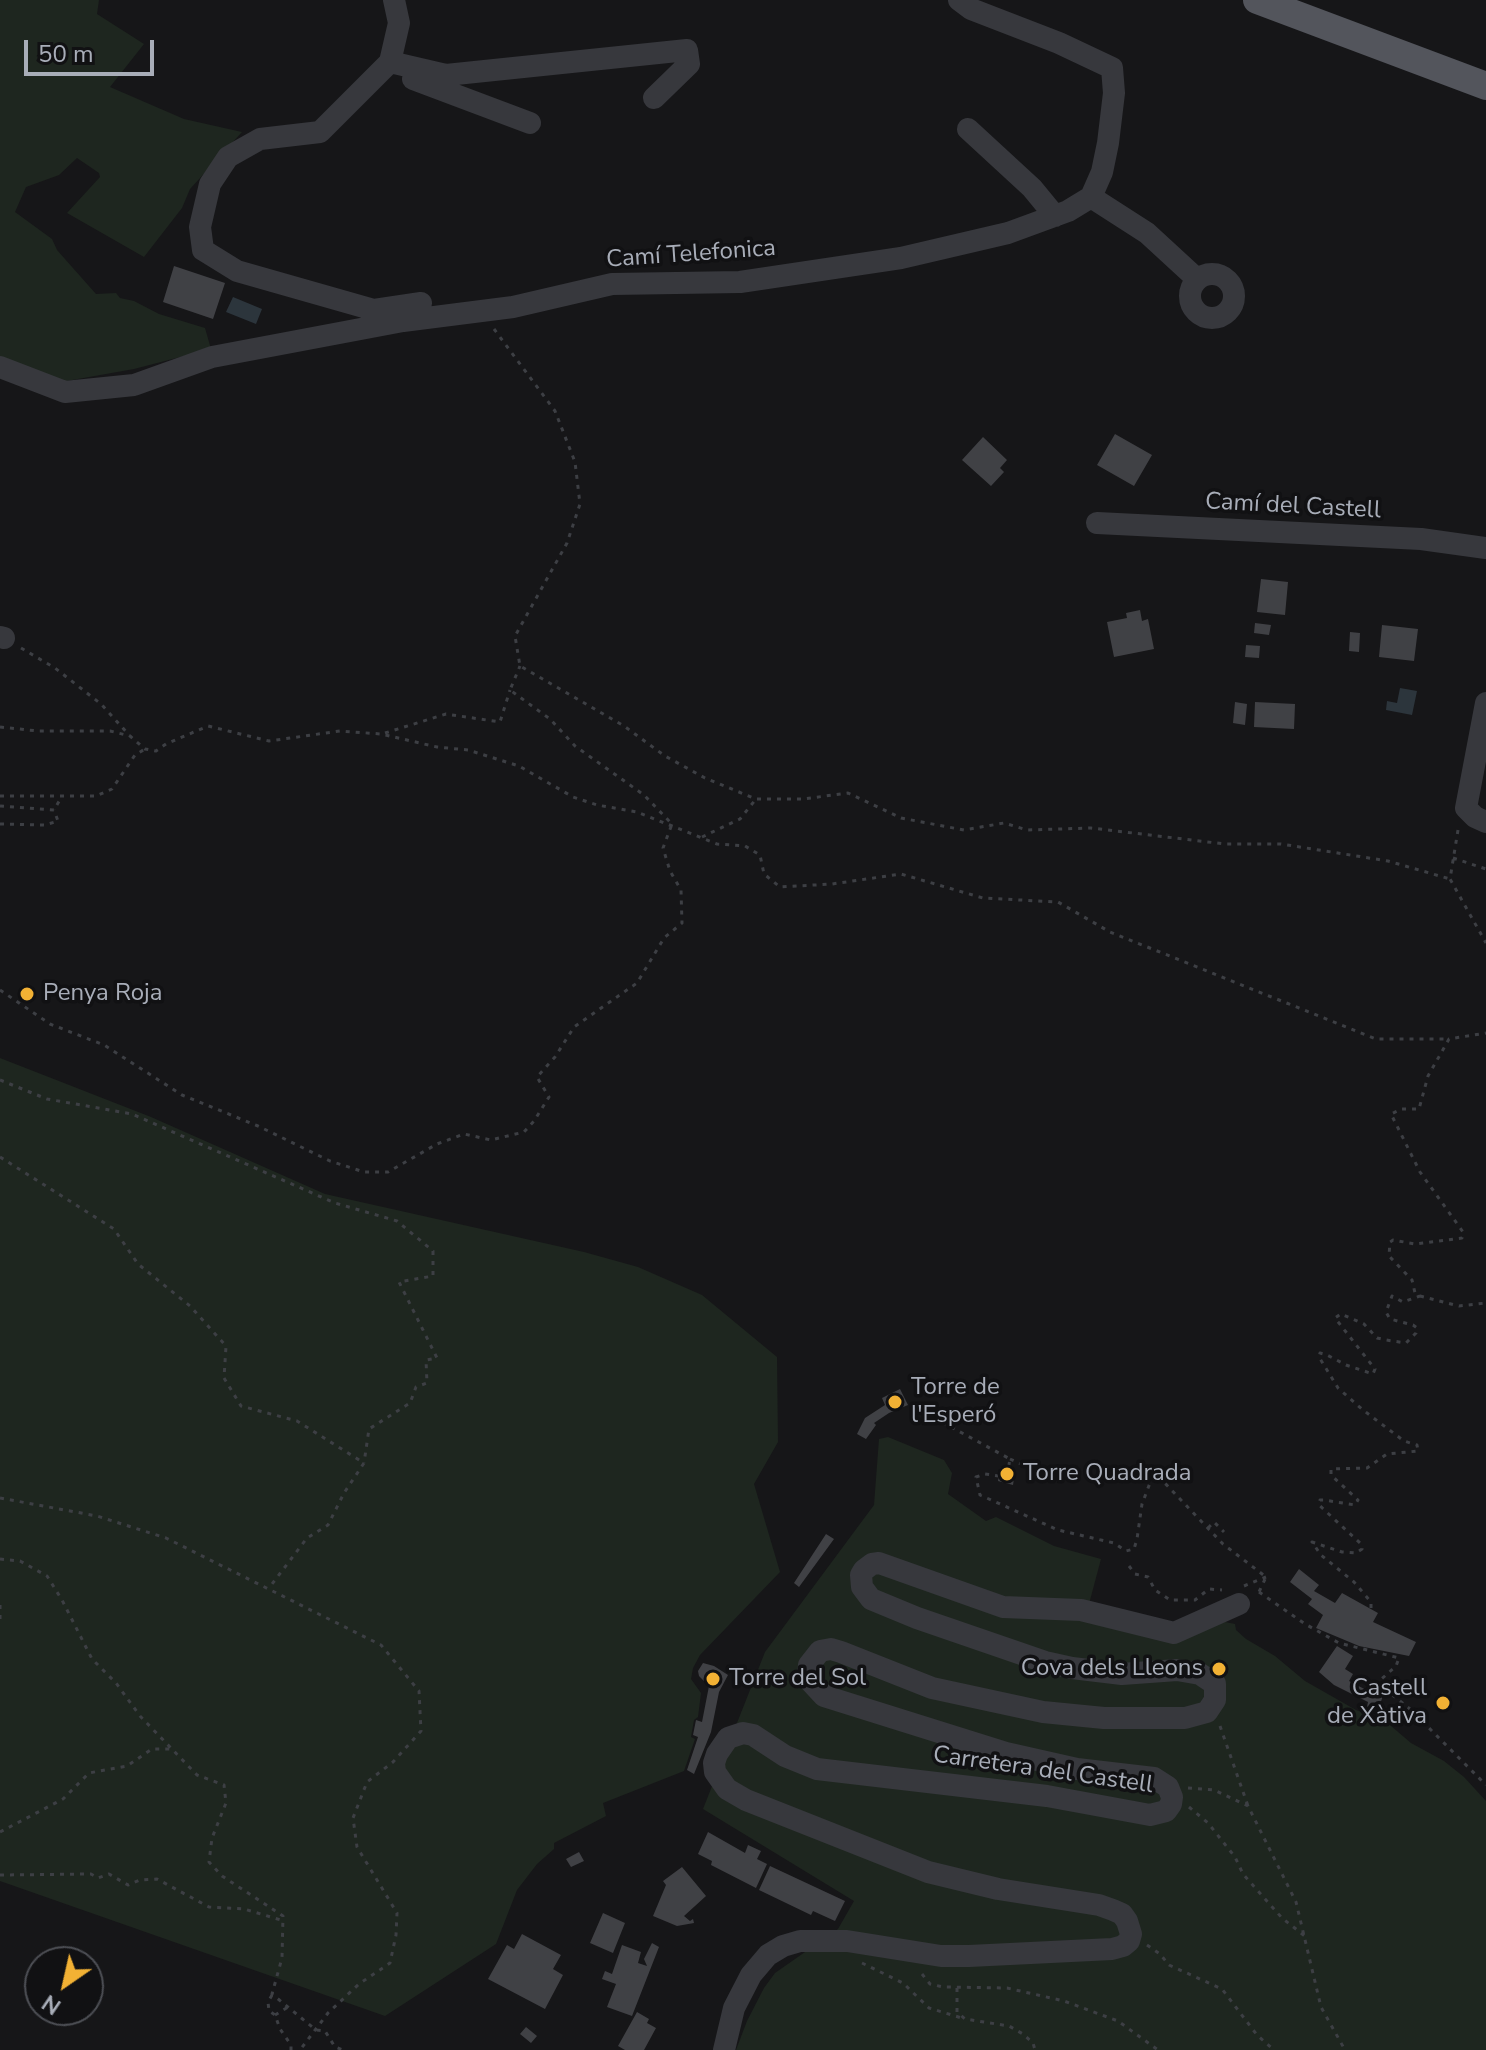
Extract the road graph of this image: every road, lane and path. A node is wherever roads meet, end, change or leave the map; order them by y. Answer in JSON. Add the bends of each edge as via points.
{"nodes":[{"id":1,"x":394,"y":0,"type":"edge"},
{"id":2,"x":959,"y":0,"type":"edge"},
{"id":3,"x":1257,"y":0,"type":"edge"},
{"id":4,"x":390,"y":62,"type":"junction"},
{"id":5,"x":1486,"y":86,"type":"edge"},
{"id":6,"x":654,"y":98,"type":"dead end"},
{"id":7,"x":530,"y":123,"type":"dead end"},
{"id":8,"x":968,"y":129,"type":"dead end"},
{"id":9,"x":1091,"y":197,"type":"junction"},
{"id":10,"x":1055,"y":216,"type":"junction"},
{"id":11,"x":1197,"y":279,"type":"dead end"},
{"id":12,"x":480,"y":311,"type":"junction"},
{"id":13,"x":0,"y":367,"type":"edge"},
{"id":14,"x":1097,"y":523,"type":"dead end"},
{"id":15,"x":1486,"y":548,"type":"edge"},
{"id":16,"x":2,"y":638,"type":"edge"},
{"id":17,"x":520,"y":666,"type":"junction"},
{"id":18,"x":510,"y":690,"type":"junction"},
{"id":19,"x":1486,"y":703,"type":"edge"},
{"id":20,"x":0,"y":727,"type":"edge"},
{"id":21,"x":381,"y":734,"type":"junction"},
{"id":22,"x":130,"y":736,"type":"junction"},
{"id":23,"x":145,"y":749,"type":"junction"},
{"id":24,"x":0,"y":796,"type":"edge"},
{"id":25,"x":62,"y":796,"type":"junction"},
{"id":26,"x":756,"y":799,"type":"junction"},
{"id":27,"x":0,"y":806,"type":"edge"},
{"id":28,"x":1466,"y":808,"type":"junction"},
{"id":29,"x":54,"y":810,"type":"junction"},
{"id":30,"x":1486,"y":822,"type":"edge"},
{"id":31,"x":0,"y":824,"type":"edge"},
{"id":32,"x":672,"y":824,"type":"junction"},
{"id":33,"x":701,"y":837,"type":"junction"},
{"id":34,"x":1453,"y":858,"type":"junction"},
{"id":35,"x":1486,"y":869,"type":"edge"},
{"id":36,"x":1450,"y":879,"type":"junction"},
{"id":37,"x":1486,"y":943,"type":"edge"},
{"id":38,"x":0,"y":990,"type":"edge"},
{"id":39,"x":1486,"y":1033,"type":"edge"},
{"id":40,"x":1449,"y":1039,"type":"junction"},
{"id":41,"x":0,"y":1080,"type":"edge"},
{"id":42,"x":0,"y":1157,"type":"edge"},
{"id":43,"x":1420,"y":1296,"type":"junction"},
{"id":44,"x":1486,"y":1303,"type":"edge"},
{"id":45,"x":916,"y":1408,"type":"dead end"},
{"id":46,"x":1010,"y":1459,"type":"junction"},
{"id":47,"x":364,"y":1463,"type":"junction"},
{"id":48,"x":1008,"y":1470,"type":"dead end"},
{"id":49,"x":999,"y":1476,"type":"dead end"},
{"id":50,"x":1060,"y":1482,"type":"dead end"},
{"id":51,"x":0,"y":1498,"type":"edge"},
{"id":52,"x":1208,"y":1528,"type":"junction"},
{"id":53,"x":1224,"y":1532,"type":"dead end"},
{"id":54,"x":0,"y":1559,"type":"edge"},
{"id":55,"x":1129,"y":1566,"type":"dead end"},
{"id":56,"x":1266,"y":1577,"type":"junction"},
{"id":57,"x":269,"y":1588,"type":"junction"},
{"id":58,"x":1259,"y":1592,"type":"junction"},
{"id":59,"x":1232,"y":1595,"type":"junction"},
{"id":60,"x":0,"y":1605,"type":"edge"},
{"id":61,"x":1371,"y":1608,"type":"dead end"},
{"id":62,"x":0,"y":1622,"type":"edge"},
{"id":63,"x":1212,"y":1706,"type":"junction"},
{"id":64,"x":172,"y":1748,"type":"junction"},
{"id":65,"x":1486,"y":1785,"type":"edge"},
{"id":66,"x":1170,"y":1792,"type":"junction"},
{"id":67,"x":1248,"y":1806,"type":"junction"},
{"id":68,"x":0,"y":1832,"type":"edge"},
{"id":69,"x":0,"y":1875,"type":"edge"},
{"id":70,"x":284,"y":1921,"type":"junction"},
{"id":71,"x":1131,"y":1934,"type":"junction"},
{"id":72,"x":1306,"y":1937,"type":"junction"},
{"id":73,"x":847,"y":1941,"type":"junction"},
{"id":74,"x":914,"y":1952,"type":"junction"},
{"id":75,"x":957,"y":1988,"type":"junction"},
{"id":76,"x":272,"y":1994,"type":"junction"},
{"id":77,"x":288,"y":2007,"type":"junction"},
{"id":78,"x":275,"y":2015,"type":"junction"},
{"id":79,"x":965,"y":2019,"type":"junction"},
{"id":80,"x":316,"y":2030,"type":"junction"},
{"id":81,"x":291,"y":2050,"type":"edge"},
{"id":82,"x":300,"y":2050,"type":"edge"},
{"id":83,"x":343,"y":2050,"type":"edge"},
{"id":84,"x":724,"y":2050,"type":"edge"},
{"id":85,"x":1035,"y":2050,"type":"edge"},
{"id":86,"x":1158,"y":2050,"type":"edge"},
{"id":87,"x":1274,"y":2050,"type":"edge"},
{"id":88,"x":1345,"y":2050,"type":"edge"}],
"edges":[{"from":1,"to":4,"type":"street","via":[[399,23]]},
{"from":2,"to":9,"type":"street","via":[[1112,68],[1108,143]]},
{"from":3,"to":5,"type":"main road"},
{"from":4,"to":6,"type":"street","via":[[446,75],[687,50],[689,64]]},
{"from":4,"to":7,"type":"street","via":[[406,77]]},
{"from":4,"to":12,"type":"street","via":[[320,132],[260,139],[228,157],[210,184],[200,227],[203,250],[237,271],[374,310],[447,300]]},
{"from":8,"to":10,"type":"street"},
{"from":9,"to":10,"type":"street","name":"Camí Telefonica"},
{"from":9,"to":11,"type":"street","via":[[1147,233]]},
{"from":10,"to":12,"type":"street","name":"Camí Telefonica","via":[[1008,233],[901,258],[740,282],[612,284]]},
{"from":12,"to":13,"type":"street","name":"Camí Telefonica","via":[[212,357],[134,385],[65,392]]},
{"from":12,"to":17,"type":"path","via":[[555,411],[575,462],[580,504],[567,543],[515,636]]},
{"from":14,"to":15,"type":"street","name":"Camí del Castell","via":[[1421,539]]},
{"from":16,"to":22,"type":"path","via":[[55,668],[101,704]]},
{"from":17,"to":18,"type":"path"},
{"from":17,"to":26,"type":"path","via":[[665,756]]},
{"from":18,"to":21,"type":"path","via":[[500,722],[446,714]]},
{"from":18,"to":32,"type":"path","via":[[644,795]]},
{"from":19,"to":28,"type":"street"},
{"from":20,"to":22,"type":"path"},
{"from":21,"to":23,"type":"path","via":[[340,731],[269,741],[208,726],[156,751]]},
{"from":21,"to":32,"type":"path","via":[[481,754],[519,766],[573,797]]},
{"from":22,"to":23,"type":"path"},
{"from":23,"to":25,"type":"path","via":[[112,789],[96,796]]},
{"from":24,"to":25,"type":"path"},
{"from":25,"to":29,"type":"path"},
{"from":26,"to":33,"type":"path","via":[[740,819]]},
{"from":26,"to":36,"type":"path","via":[[848,793],[901,818],[964,830],[1004,823],[1027,830],[1091,828],[1225,844],[1281,844],[1388,861]]},
{"from":27,"to":29,"type":"path"},
{"from":28,"to":30,"type":"street"},
{"from":28,"to":34,"type":"path"},
{"from":29,"to":31,"type":"path","via":[[58,821],[45,825]]},
{"from":32,"to":33,"type":"path"},
{"from":32,"to":38,"type":"path","via":[[663,848],[681,890],[682,923],[664,938],[637,983],[574,1027],[537,1077],[549,1097],[534,1121],[524,1132],[491,1140],[464,1134],[388,1172],[364,1172],[330,1161],[182,1095],[104,1045],[50,1024]]},
{"from":33,"to":40,"type":"path","via":[[745,846],[760,855],[764,874],[780,887],[901,874],[983,898],[1058,902],[1110,932],[1376,1039]]},
{"from":34,"to":35,"type":"path"},
{"from":34,"to":36,"type":"path"},
{"from":36,"to":37,"type":"path"},
{"from":39,"to":40,"type":"path"},
{"from":40,"to":43,"type":"path","via":[[1428,1076],[1419,1109],[1391,1114],[1420,1172],[1463,1232],[1462,1238],[1390,1242],[1389,1256]]},
{"from":41,"to":47,"type":"path","via":[[47,1099],[132,1114],[335,1203],[397,1221],[433,1251],[433,1276],[399,1282],[437,1358],[426,1360],[427,1383],[416,1387],[410,1403],[369,1429]]},
{"from":42,"to":47,"type":"path","via":[[114,1229],[138,1264],[190,1306],[226,1346],[224,1378],[241,1406],[297,1421]]},
{"from":43,"to":44,"type":"path","via":[[1459,1306]]},
{"from":43,"to":61,"type":"path","via":[[1403,1302],[1392,1296],[1386,1311],[1390,1319],[1417,1328],[1406,1343],[1377,1338],[1364,1324],[1341,1314],[1335,1318],[1375,1369],[1373,1374],[1327,1355],[1319,1357],[1338,1388],[1404,1441],[1417,1445],[1418,1451],[1387,1454],[1367,1468],[1331,1469],[1358,1500],[1355,1505],[1320,1500],[1319,1505],[1362,1549],[1342,1552],[1312,1542],[1354,1582]]},
{"from":45,"to":46,"type":"path"},
{"from":46,"to":48,"type":"path"},
{"from":46,"to":50,"type":"path"},
{"from":47,"to":57,"type":"path","via":[[328,1525],[307,1538]]},
{"from":49,"to":52,"type":"path","via":[[976,1477],[980,1495],[1058,1530],[1114,1543],[1126,1551],[1134,1549],[1153,1475]]},
{"from":51,"to":57,"type":"path","via":[[97,1516],[166,1538]]},
{"from":52,"to":53,"type":"path","via":[[1214,1522]]},
{"from":52,"to":56,"type":"path"},
{"from":54,"to":64,"type":"path","via":[[20,1561],[47,1576],[92,1659]]},
{"from":55,"to":59,"type":"path","via":[[1170,1600],[1195,1600],[1209,1589]]},
{"from":56,"to":58,"type":"path"},
{"from":56,"to":59,"type":"path"},
{"from":57,"to":80,"type":"path","via":[[381,1645],[419,1691],[421,1731],[367,1782],[353,1818],[357,1847],[397,1913],[390,1963],[359,1984]]},
{"from":58,"to":59,"type":"path"},
{"from":58,"to":65,"type":"path","via":[[1339,1643],[1399,1658],[1377,1683]]},
{"from":59,"to":63,"type":"street","via":[[1174,1633],[1081,1610],[1003,1607],[879,1563],[861,1575],[865,1593],[880,1604],[1045,1662],[1090,1672],[1200,1674],[1215,1684]]},
{"from":60,"to":62,"type":"path"},
{"from":63,"to":66,"type":"street","name":"Carretera del Castell","via":[[1199,1716],[1168,1719],[1043,1712],[932,1688],[831,1649],[820,1651],[809,1665],[816,1689],[835,1700],[1006,1753],[1077,1769],[1143,1775],[1162,1781]]},
{"from":63,"to":67,"type":"path"},
{"from":64,"to":68,"type":"path","via":[[152,1749],[127,1766],[89,1773],[63,1799]]},
{"from":64,"to":70,"type":"path","via":[[197,1775],[224,1785],[226,1803],[209,1862]]},
{"from":66,"to":67,"type":"path","via":[[1214,1790]]},
{"from":66,"to":71,"type":"street","name":"Carretera del Castell","via":[[1166,1811],[1150,1815],[1033,1794],[817,1769],[743,1733],[723,1743],[714,1763],[722,1784],[746,1800],[928,1872],[1099,1905],[1122,1914]]},
{"from":66,"to":72,"type":"path","via":[[1208,1823],[1243,1874]]},
{"from":67,"to":72,"type":"path","via":[[1296,1902]]},
{"from":69,"to":70,"type":"path","via":[[109,1874],[128,1885],[157,1879],[209,1907],[244,1909]]},
{"from":70,"to":76,"type":"path","via":[[282,1958]]},
{"from":71,"to":74,"type":"street","via":[[1123,1946],[1098,1951],[969,1956]]},
{"from":71,"to":87,"type":"path","via":[[1169,1965],[1222,1989]]},
{"from":72,"to":88,"type":"path","via":[[1321,2007]]},
{"from":73,"to":74,"type":"street"},
{"from":73,"to":79,"type":"path","via":[[862,1964],[903,1983],[929,2008]]},
{"from":73,"to":84,"type":"street","via":[[800,1941],[768,1955],[734,2008]]},
{"from":74,"to":75,"type":"path","via":[[930,1984]]},
{"from":75,"to":79,"type":"path","via":[[957,2012]]},
{"from":75,"to":86,"type":"path","via":[[1007,1988],[1064,2001],[1118,2021]]},
{"from":76,"to":77,"type":"path"},
{"from":76,"to":78,"type":"path","via":[[269,2011]]},
{"from":77,"to":78,"type":"path"},
{"from":77,"to":80,"type":"path"},
{"from":78,"to":81,"type":"path"},
{"from":79,"to":85,"type":"path","via":[[1009,2026]]},
{"from":80,"to":82,"type":"path"},
{"from":80,"to":83,"type":"path","via":[[325,2031]]}]}
